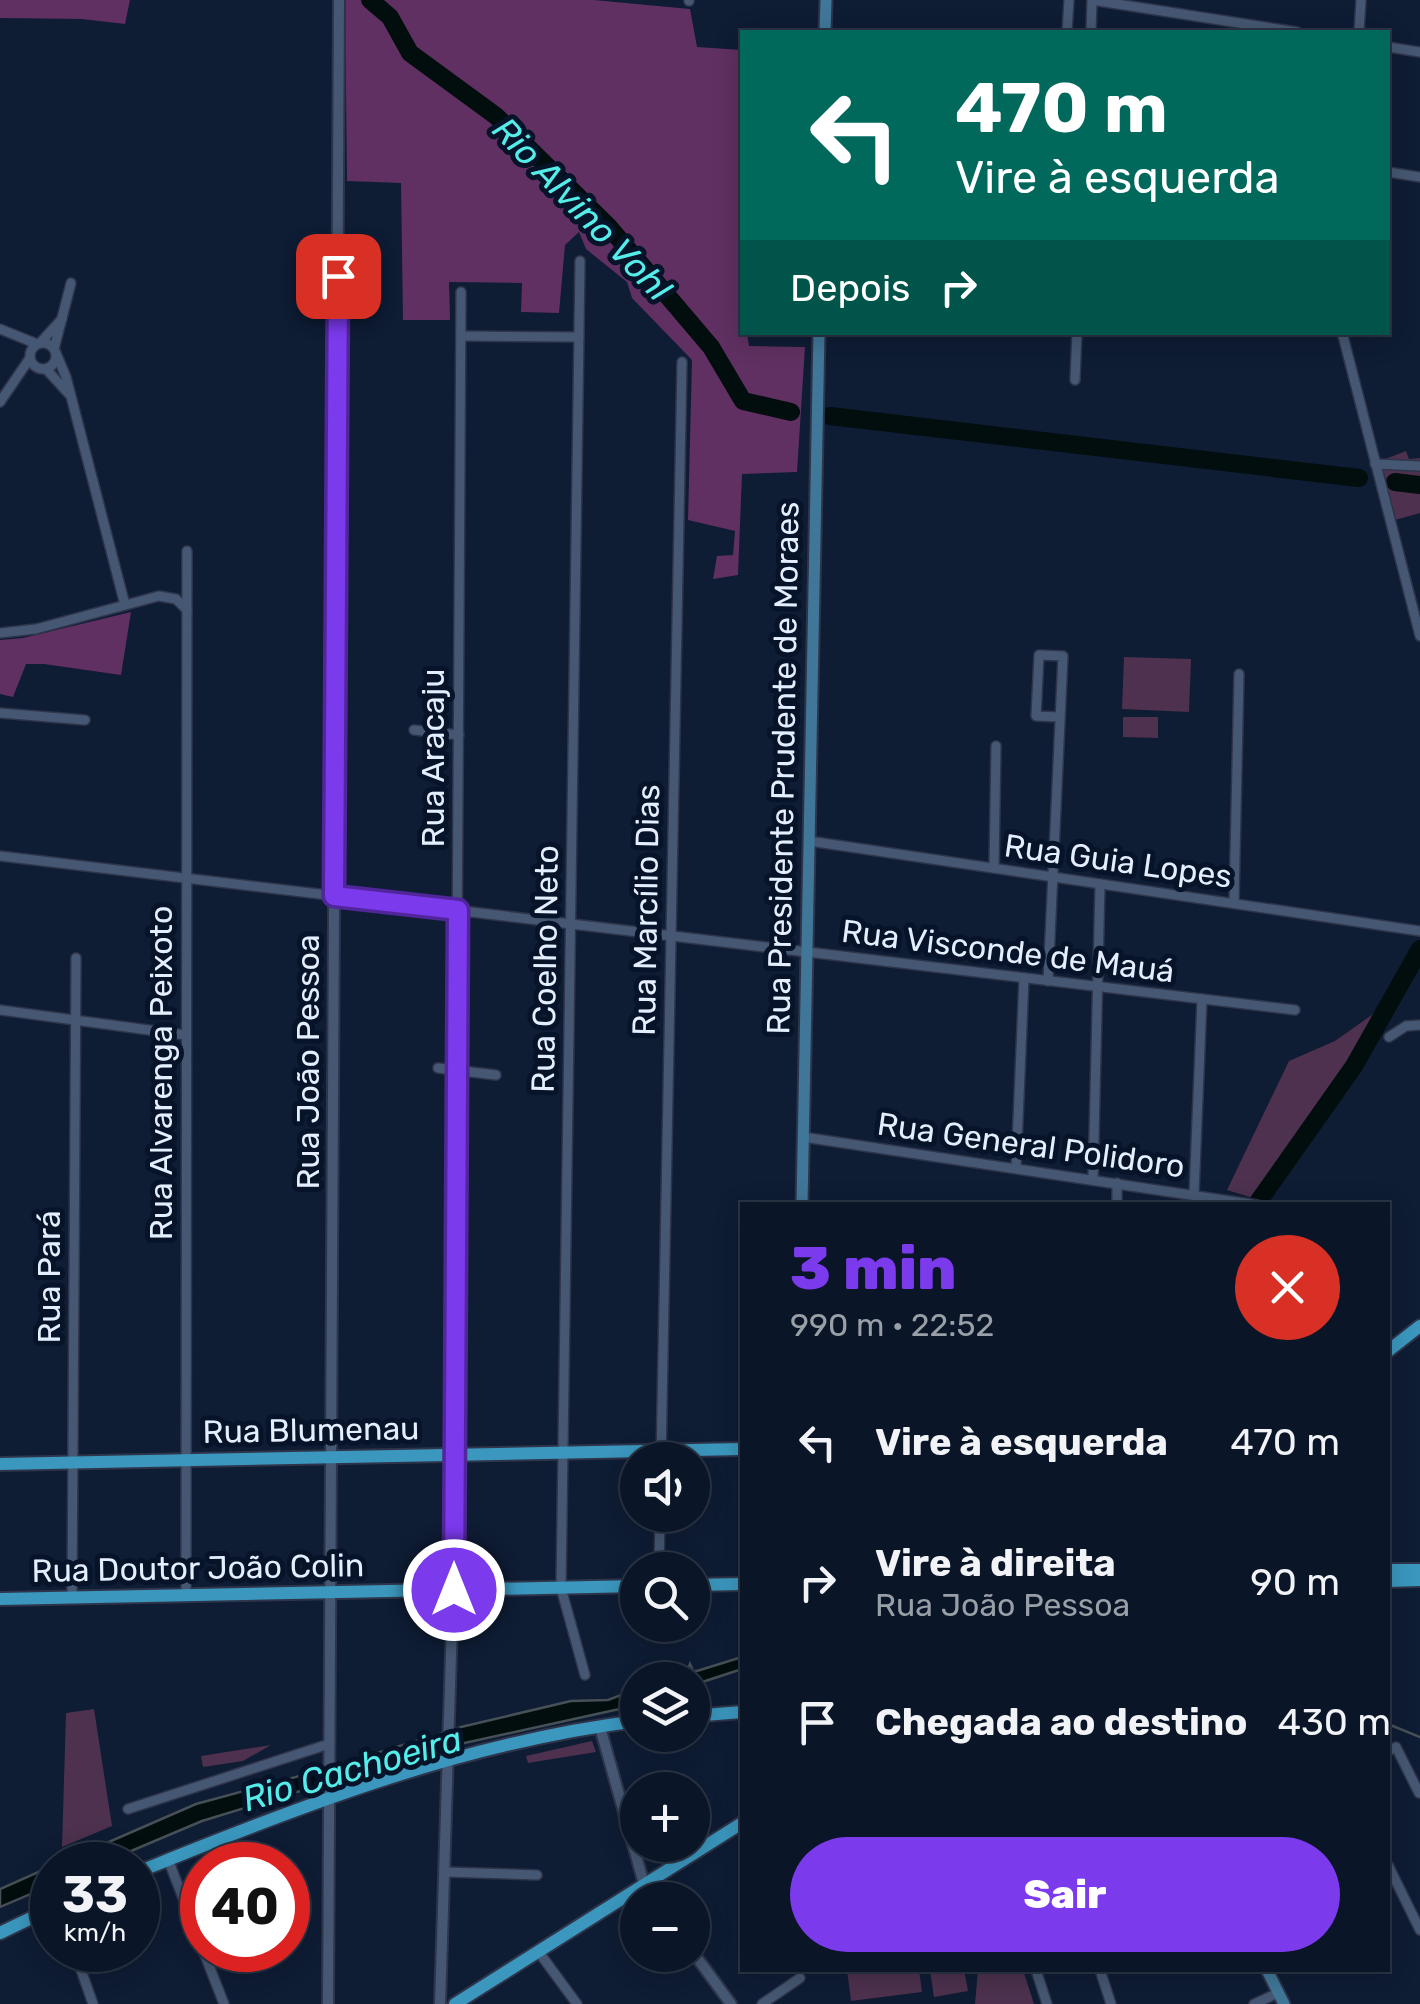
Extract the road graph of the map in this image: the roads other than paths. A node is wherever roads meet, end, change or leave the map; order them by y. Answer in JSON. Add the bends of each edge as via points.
{"nodes":[{"id":1,"x":340,"y":0,"type":"edge"},
{"id":2,"x":826,"y":0,"type":"edge"},
{"id":3,"x":1069,"y":0,"type":"edge"},
{"id":4,"x":1092,"y":0,"type":"edge"},
{"id":5,"x":1362,"y":0,"type":"edge"},
{"id":6,"x":825,"y":30,"type":"edge"},
{"id":7,"x":1067,"y":30,"type":"edge"},
{"id":8,"x":1091,"y":30,"type":"edge"},
{"id":9,"x":1285,"y":30,"type":"edge"},
{"id":10,"x":1359,"y":30,"type":"edge"},
{"id":11,"x":1390,"y":47,"type":"edge"},
{"id":12,"x":1420,"y":52,"type":"edge"},
{"id":13,"x":1390,"y":172,"type":"edge"},
{"id":14,"x":1420,"y":177,"type":"edge"},
{"id":15,"x":580,"y":261,"type":"dead end"},
{"id":16,"x":71,"y":283,"type":"dead end"},
{"id":17,"x":461,"y":292,"type":"dead end"},
{"id":18,"x":64,"y":317,"type":"junction"},
{"id":19,"x":3,"y":331,"type":"edge"},
{"id":20,"x":819,"y":335,"type":"edge"},
{"id":21,"x":1078,"y":335,"type":"edge"},
{"id":22,"x":1343,"y":335,"type":"edge"},
{"id":23,"x":461,"y":336,"type":"junction"},
{"id":24,"x":578,"y":337,"type":"junction"},
{"id":25,"x":34,"y":350,"type":"junction"},
{"id":26,"x":55,"y":351,"type":"junction"},
{"id":27,"x":682,"y":362,"type":"dead end"},
{"id":28,"x":42,"y":369,"type":"junction"},
{"id":29,"x":1075,"y":380,"type":"dead end"},
{"id":30,"x":14,"y":384,"type":"junction"},
{"id":31,"x":70,"y":396,"type":"junction"},
{"id":32,"x":0,"y":402,"type":"edge"},
{"id":33,"x":1374,"y":464,"type":"junction"},
{"id":34,"x":1420,"y":466,"type":"edge"},
{"id":35,"x":186,"y":550,"type":"dead end"},
{"id":36,"x":125,"y":605,"type":"junction"},
{"id":37,"x":186,"y":610,"type":"junction"},
{"id":38,"x":0,"y":633,"type":"edge"},
{"id":39,"x":1420,"y":636,"type":"edge"},
{"id":40,"x":1239,"y":674,"type":"dead end"},
{"id":41,"x":0,"y":713,"type":"edge"},
{"id":42,"x":1060,"y":717,"type":"junction"},
{"id":43,"x":84,"y":720,"type":"dead end"},
{"id":44,"x":414,"y":730,"type":"dead end"},
{"id":45,"x":458,"y":735,"type":"junction"},
{"id":46,"x":996,"y":746,"type":"dead end"},
{"id":47,"x":809,"y":841,"type":"junction"},
{"id":48,"x":0,"y":856,"type":"edge"},
{"id":49,"x":994,"y":868,"type":"junction"},
{"id":50,"x":1053,"y":876,"type":"junction"},
{"id":51,"x":186,"y":878,"type":"junction"},
{"id":52,"x":1100,"y":884,"type":"junction"},
{"id":53,"x":334,"y":896,"type":"junction"},
{"id":54,"x":1234,"y":903,"type":"junction"},
{"id":55,"x":458,"y":910,"type":"junction"},
{"id":56,"x":570,"y":924,"type":"junction"},
{"id":57,"x":1420,"y":930,"type":"edge"},
{"id":58,"x":671,"y":936,"type":"junction"},
{"id":59,"x":806,"y":952,"type":"junction"},
{"id":60,"x":76,"y":958,"type":"dead end"},
{"id":61,"x":1024,"y":978,"type":"junction"},
{"id":62,"x":1048,"y":981,"type":"junction"},
{"id":63,"x":1098,"y":987,"type":"junction"},
{"id":64,"x":1202,"y":999,"type":"junction"},
{"id":65,"x":0,"y":1010,"type":"edge"},
{"id":66,"x":1295,"y":1010,"type":"dead end"},
{"id":67,"x":76,"y":1020,"type":"junction"},
{"id":68,"x":1420,"y":1025,"type":"edge"},
{"id":69,"x":186,"y":1035,"type":"junction"},
{"id":70,"x":1389,"y":1036,"type":"dead end"},
{"id":71,"x":438,"y":1068,"type":"dead end"},
{"id":72,"x":456,"y":1070,"type":"junction"},
{"id":73,"x":496,"y":1075,"type":"dead end"},
{"id":74,"x":803,"y":1137,"type":"junction"},
{"id":75,"x":1016,"y":1168,"type":"junction"},
{"id":76,"x":1093,"y":1179,"type":"junction"},
{"id":77,"x":1118,"y":1183,"type":"junction"},
{"id":78,"x":1194,"y":1194,"type":"junction"},
{"id":79,"x":802,"y":1202,"type":"edge"},
{"id":80,"x":1117,"y":1202,"type":"edge"},
{"id":81,"x":1242,"y":1202,"type":"edge"},
{"id":82,"x":1420,"y":1326,"type":"edge"},
{"id":83,"x":1390,"y":1349,"type":"edge"},
{"id":84,"x":661,"y":1442,"type":"edge"},
{"id":85,"x":740,"y":1450,"type":"edge"},
{"id":86,"x":710,"y":1452,"type":"edge"},
{"id":87,"x":563,"y":1453,"type":"junction"},
{"id":88,"x":454,"y":1455,"type":"junction"},
{"id":89,"x":620,"y":1455,"type":"edge"},
{"id":90,"x":331,"y":1457,"type":"junction"},
{"id":91,"x":186,"y":1460,"type":"junction"},
{"id":92,"x":73,"y":1462,"type":"junction"},
{"id":93,"x":0,"y":1464,"type":"edge"},
{"id":94,"x":1390,"y":1570,"type":"edge"},
{"id":95,"x":1420,"y":1570,"type":"edge"},
{"id":96,"x":1420,"y":1580,"type":"edge"},
{"id":97,"x":1390,"y":1581,"type":"edge"},
{"id":98,"x":740,"y":1584,"type":"edge"},
{"id":99,"x":710,"y":1585,"type":"edge"},
{"id":100,"x":620,"y":1586,"type":"edge"},
{"id":101,"x":561,"y":1588,"type":"junction"},
{"id":102,"x":454,"y":1590,"type":"junction"},
{"id":103,"x":330,"y":1592,"type":"junction"},
{"id":104,"x":186,"y":1595,"type":"junction"},
{"id":105,"x":72,"y":1598,"type":"junction"},
{"id":106,"x":0,"y":1599,"type":"edge"},
{"id":107,"x":586,"y":1674,"type":"dead end"},
{"id":108,"x":740,"y":1712,"type":"edge"},
{"id":109,"x":710,"y":1715,"type":"edge"},
{"id":110,"x":620,"y":1724,"type":"edge"},
{"id":111,"x":600,"y":1727,"type":"junction"},
{"id":112,"x":329,"y":1744,"type":"junction"},
{"id":113,"x":1390,"y":1750,"type":"edge"},
{"id":114,"x":448,"y":1755,"type":"junction"},
{"id":115,"x":329,"y":1792,"type":"junction"},
{"id":116,"x":1419,"y":1794,"type":"edge"},
{"id":117,"x":128,"y":1808,"type":"dead end"},
{"id":118,"x":740,"y":1824,"type":"edge"},
{"id":119,"x":168,"y":1859,"type":"junction"},
{"id":120,"x":160,"y":1862,"type":"edge"},
{"id":121,"x":1390,"y":1869,"type":"edge"},
{"id":122,"x":444,"y":1872,"type":"junction"},
{"id":123,"x":537,"y":1875,"type":"dead end"},
{"id":124,"x":643,"y":1882,"type":"edge"},
{"id":125,"x":647,"y":1882,"type":"edge"},
{"id":126,"x":180,"y":1890,"type":"edge"},
{"id":127,"x":620,"y":1899,"type":"edge"},
{"id":128,"x":30,"y":1919,"type":"edge"},
{"id":129,"x":1420,"y":1930,"type":"edge"},
{"id":130,"x":0,"y":1933,"type":"edge"},
{"id":131,"x":538,"y":1951,"type":"junction"},
{"id":132,"x":82,"y":1972,"type":"edge"},
{"id":133,"x":212,"y":1972,"type":"edge"},
{"id":134,"x":707,"y":1972,"type":"edge"},
{"id":135,"x":1037,"y":1972,"type":"edge"},
{"id":136,"x":1101,"y":1972,"type":"edge"},
{"id":137,"x":1268,"y":1972,"type":"edge"},
{"id":138,"x":800,"y":1978,"type":"dead end"},
{"id":139,"x":1281,"y":1998,"type":"edge"},
{"id":140,"x":93,"y":2004,"type":"edge"},
{"id":141,"x":224,"y":2004,"type":"edge"},
{"id":142,"x":328,"y":2004,"type":"edge"},
{"id":143,"x":440,"y":2004,"type":"edge"},
{"id":144,"x":455,"y":2004,"type":"edge"},
{"id":145,"x":576,"y":2004,"type":"edge"},
{"id":146,"x":731,"y":2004,"type":"edge"},
{"id":147,"x":762,"y":2004,"type":"edge"},
{"id":148,"x":1047,"y":2004,"type":"edge"},
{"id":149,"x":1110,"y":2004,"type":"edge"},
{"id":150,"x":1254,"y":2004,"type":"edge"}],
"edges":[{"from":1,"to":53,"type":"street","name":"Rua João Pessoa"},
{"from":2,"to":6,"type":"main road"},
{"from":3,"to":7,"type":"street"},
{"from":4,"to":8,"type":"street"},
{"from":4,"to":9,"type":"street"},
{"from":5,"to":10,"type":"street"},
{"from":11,"to":12,"type":"street"},
{"from":13,"to":14,"type":"street"},
{"from":15,"to":24,"type":"street","name":"Rua Coelho Neto"},
{"from":16,"to":18,"type":"street"},
{"from":17,"to":23,"type":"street","name":"Rua Aracaju"},
{"from":18,"to":25,"type":"street"},
{"from":18,"to":26,"type":"street"},
{"from":19,"to":25,"type":"street"},
{"from":20,"to":47,"type":"main road","name":"Rua Presidente Prudente de Moraes"},
{"from":21,"to":29,"type":"street"},
{"from":22,"to":33,"type":"street"},
{"from":23,"to":24,"type":"street"},
{"from":23,"to":45,"type":"street","name":"Rua Aracaju"},
{"from":24,"to":56,"type":"street","name":"Rua Coelho Neto"},
{"from":25,"to":26,"type":"street","via":[[48,343]]},
{"from":25,"to":28,"type":"street"},
{"from":25,"to":30,"type":"street"},
{"from":26,"to":28,"type":"street","via":[[54,365]]},
{"from":26,"to":31,"type":"street"},
{"from":27,"to":58,"type":"street","name":"Rua Marcílio Dias"},
{"from":28,"to":30,"type":"street"},
{"from":28,"to":31,"type":"street"},
{"from":30,"to":32,"type":"street"},
{"from":31,"to":36,"type":"street"},
{"from":33,"to":34,"type":"street"},
{"from":33,"to":39,"type":"street"},
{"from":35,"to":37,"type":"street","name":"Rua Alvarenga Peixoto"},
{"from":36,"to":37,"type":"street","via":[[169,596]]},
{"from":36,"to":38,"type":"street"},
{"from":37,"to":51,"type":"street","name":"Rua Alvarenga Peixoto"},
{"from":40,"to":54,"type":"street"},
{"from":41,"to":43,"type":"street"},
{"from":42,"to":42,"type":"street","via":[[1063,656],[1039,655],[1036,716]]},
{"from":42,"to":50,"type":"street"},
{"from":44,"to":45,"type":"street"},
{"from":45,"to":55,"type":"street","name":"Rua Aracaju"},
{"from":46,"to":49,"type":"street"},
{"from":47,"to":49,"type":"street","name":"Rua Guia Lopes"},
{"from":47,"to":59,"type":"main road","name":"Rua Presidente Prudente de Moraes"},
{"from":48,"to":51,"type":"street","name":"Rua Visconde de Mauá"},
{"from":49,"to":50,"type":"street","name":"Rua Guia Lopes"},
{"from":50,"to":52,"type":"street","name":"Rua Guia Lopes"},
{"from":50,"to":62,"type":"street"},
{"from":51,"to":53,"type":"street","name":"Rua Visconde de Mauá"},
{"from":51,"to":69,"type":"street","name":"Rua Alvarenga Peixoto"},
{"from":52,"to":54,"type":"street","name":"Rua Guia Lopes"},
{"from":52,"to":63,"type":"street"},
{"from":53,"to":55,"type":"street","name":"Rua Visconde de Mauá"},
{"from":53,"to":90,"type":"street","name":"Rua João Pessoa"},
{"from":54,"to":57,"type":"street","name":"Rua Guia Lopes"},
{"from":55,"to":56,"type":"street","name":"Rua Visconde de Mauá"},
{"from":55,"to":72,"type":"street","name":"Rua Aracaju"},
{"from":56,"to":58,"type":"street","name":"Rua Visconde de Mauá"},
{"from":56,"to":87,"type":"street","name":"Rua Coelho Neto"},
{"from":58,"to":59,"type":"street","name":"Rua Visconde de Mauá"},
{"from":58,"to":84,"type":"street","name":"Rua Marcílio Dias"},
{"from":59,"to":61,"type":"street","name":"Rua Visconde de Mauá"},
{"from":59,"to":74,"type":"main road","name":"Rua Presidente Prudente de Moraes"},
{"from":60,"to":67,"type":"street","name":"Rua Pará"},
{"from":61,"to":62,"type":"street","name":"Rua Visconde de Mauá"},
{"from":61,"to":75,"type":"street"},
{"from":62,"to":63,"type":"street","name":"Rua Visconde de Mauá"},
{"from":63,"to":64,"type":"street","name":"Rua Visconde de Mauá"},
{"from":63,"to":76,"type":"street"},
{"from":64,"to":66,"type":"street","name":"Rua Visconde de Mauá"},
{"from":64,"to":78,"type":"street"},
{"from":65,"to":67,"type":"street"},
{"from":67,"to":69,"type":"street"},
{"from":67,"to":92,"type":"street","name":"Rua Pará"},
{"from":68,"to":70,"type":"street"},
{"from":69,"to":91,"type":"street","name":"Rua Alvarenga Peixoto"},
{"from":71,"to":72,"type":"street"},
{"from":72,"to":73,"type":"street"},
{"from":72,"to":88,"type":"street","name":"Rua Aracaju"},
{"from":74,"to":75,"type":"street","name":"Rua General Polidoro"},
{"from":74,"to":79,"type":"main road","name":"Rua Presidente Prudente de Moraes"},
{"from":75,"to":76,"type":"street","name":"Rua General Polidoro"},
{"from":76,"to":77,"type":"street","name":"Rua General Polidoro"},
{"from":77,"to":78,"type":"street","name":"Rua General Polidoro"},
{"from":77,"to":80,"type":"street"},
{"from":78,"to":81,"type":"street","name":"Rua General Polidoro"},
{"from":82,"to":83,"type":"main road"},
{"from":85,"to":86,"type":"main road","name":"Rua Blumenau"},
{"from":87,"to":88,"type":"main road","name":"Rua Blumenau"},
{"from":87,"to":89,"type":"main road","name":"Rua Blumenau"},
{"from":87,"to":101,"type":"street","name":"Rua Coelho Neto"},
{"from":88,"to":90,"type":"main road","name":"Rua Blumenau"},
{"from":88,"to":102,"type":"street","name":"Rua Aracaju"},
{"from":90,"to":91,"type":"main road","name":"Rua Blumenau"},
{"from":90,"to":103,"type":"street","name":"Rua João Pessoa"},
{"from":91,"to":92,"type":"main road","name":"Rua Blumenau"},
{"from":91,"to":104,"type":"street","name":"Rua Alvarenga Peixoto"},
{"from":92,"to":93,"type":"main road","name":"Rua Blumenau"},
{"from":92,"to":105,"type":"street","name":"Rua Pará"},
{"from":94,"to":95,"type":"main road"},
{"from":96,"to":97,"type":"main road"},
{"from":98,"to":99,"type":"main road"},
{"from":100,"to":101,"type":"main road","name":"Rua Doutor João Colin"},
{"from":101,"to":102,"type":"main road","name":"Rua Doutor João Colin"},
{"from":101,"to":107,"type":"street","name":"Rua Coelho Neto"},
{"from":102,"to":103,"type":"main road","name":"Rua Doutor João Colin"},
{"from":102,"to":114,"type":"street","name":"Rua Aracaju"},
{"from":103,"to":104,"type":"main road","name":"Rua Doutor João Colin"},
{"from":103,"to":112,"type":"street","name":"Rua João Pessoa"},
{"from":104,"to":105,"type":"main road","name":"Rua Doutor João Colin"},
{"from":105,"to":106,"type":"main road","name":"Rua Doutor João Colin"},
{"from":108,"to":109,"type":"main road"},
{"from":110,"to":111,"type":"main road"},
{"from":111,"to":114,"type":"main road"},
{"from":111,"to":124,"type":"street"},
{"from":112,"to":115,"type":"street","name":"Rua João Pessoa"},
{"from":112,"to":117,"type":"street"},
{"from":113,"to":116,"type":"street","via":[[1396,1746]]},
{"from":114,"to":115,"type":"main road"},
{"from":114,"to":122,"type":"street","name":"Rua Aracaju"},
{"from":115,"to":119,"type":"main road"},
{"from":115,"to":142,"type":"street","name":"Rua João Pessoa"},
{"from":118,"to":125,"type":"main road"},
{"from":119,"to":120,"type":"main road"},
{"from":119,"to":126,"type":"street"},
{"from":121,"to":129,"type":"street"},
{"from":122,"to":123,"type":"street"},
{"from":122,"to":143,"type":"street","name":"Rua Aracaju"},
{"from":127,"to":131,"type":"main road"},
{"from":128,"to":130,"type":"main road"},
{"from":131,"to":144,"type":"main road"},
{"from":131,"to":145,"type":"street"},
{"from":132,"to":140,"type":"street"},
{"from":133,"to":141,"type":"street"},
{"from":134,"to":146,"type":"street"},
{"from":135,"to":148,"type":"street"},
{"from":136,"to":149,"type":"street"},
{"from":137,"to":139,"type":"main road"},
{"from":138,"to":147,"type":"street"},
{"from":139,"to":150,"type":"street"}]}
